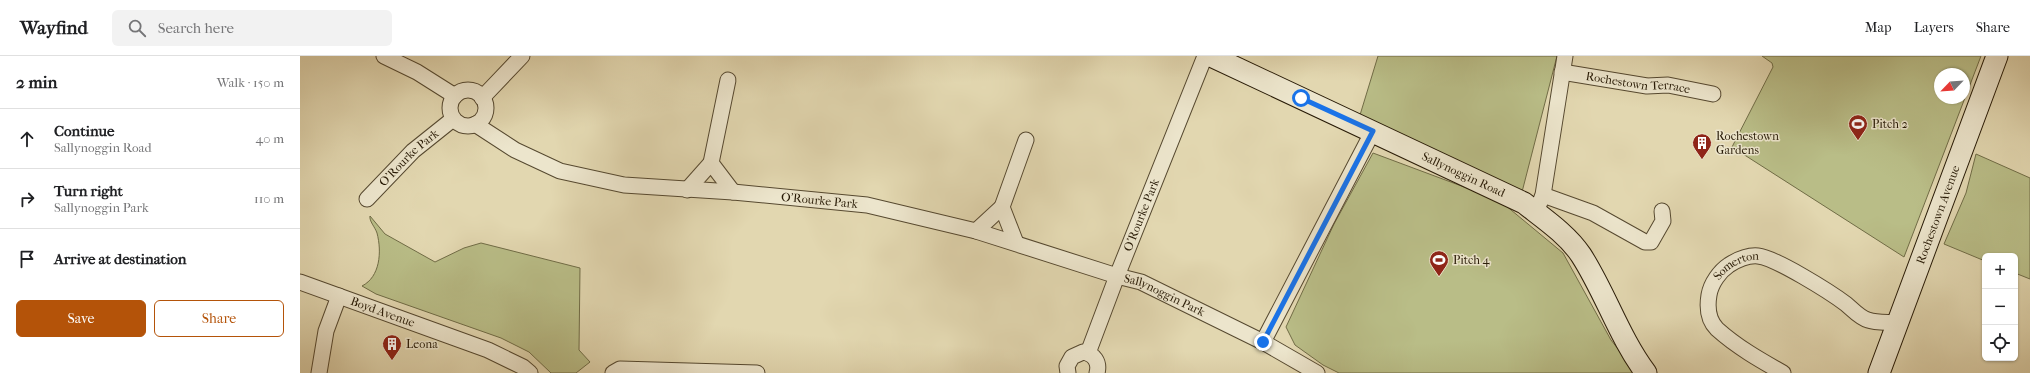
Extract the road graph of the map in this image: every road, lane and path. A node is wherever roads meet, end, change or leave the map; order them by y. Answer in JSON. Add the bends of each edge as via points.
{"nodes":[{"id":1,"x":384,"y":56,"type":"edge"},
{"id":2,"x":522,"y":56,"type":"edge"},
{"id":3,"x":1205,"y":56,"type":"edge"},
{"id":4,"x":1212,"y":56,"type":"edge"},
{"id":5,"x":1565,"y":56,"type":"edge"},
{"id":6,"x":1997,"y":56,"type":"edge"},
{"id":7,"x":1562,"y":72,"type":"junction"},
{"id":8,"x":728,"y":80,"type":"dead end"},
{"id":9,"x":1713,"y":94,"type":"dead end"},
{"id":10,"x":455,"y":96,"type":"junction"},
{"id":11,"x":482,"y":98,"type":"junction"},
{"id":12,"x":453,"y":119,"type":"junction"},
{"id":13,"x":476,"y":124,"type":"junction"},
{"id":14,"x":1373,"y":131,"type":"junction"},
{"id":15,"x":1026,"y":140,"type":"dead end"},
{"id":16,"x":711,"y":163,"type":"junction"},
{"id":17,"x":687,"y":190,"type":"junction"},
{"id":18,"x":733,"y":192,"type":"junction"},
{"id":19,"x":367,"y":199,"type":"dead end"},
{"id":20,"x":1540,"y":204,"type":"junction"},
{"id":21,"x":1002,"y":207,"type":"junction"},
{"id":22,"x":1662,"y":211,"type":"dead end"},
{"id":23,"x":976,"y":231,"type":"junction"},
{"id":24,"x":1016,"y":244,"type":"junction"},
{"id":25,"x":1117,"y":276,"type":"junction"},
{"id":26,"x":300,"y":282,"type":"edge"},
{"id":27,"x":339,"y":296,"type":"junction"},
{"id":28,"x":1898,"y":323,"type":"junction"},
{"id":29,"x":1263,"y":342,"type":"junction"},
{"id":30,"x":1088,"y":353,"type":"junction"},
{"id":31,"x":319,"y":373,"type":"edge"},
{"id":32,"x":530,"y":373,"type":"edge"},
{"id":33,"x":613,"y":373,"type":"edge"},
{"id":34,"x":757,"y":373,"type":"edge"},
{"id":35,"x":1068,"y":373,"type":"edge"},
{"id":36,"x":1097,"y":373,"type":"edge"},
{"id":37,"x":1317,"y":373,"type":"edge"},
{"id":38,"x":1646,"y":373,"type":"edge"},
{"id":39,"x":1783,"y":373,"type":"edge"},
{"id":40,"x":1879,"y":373,"type":"edge"}],
"edges":[{"from":1,"to":10,"type":"street","via":[[417,72]]},
{"from":2,"to":11,"type":"street"},
{"from":3,"to":25,"type":"street","name":"O'Rourke Park"},
{"from":4,"to":14,"type":"street","name":"Sallynoggin Road"},
{"from":5,"to":7,"type":"street"},
{"from":6,"to":28,"type":"street","name":"Rochestown Avenue"},
{"from":7,"to":9,"type":"street","name":"Rochestown Terrace","via":[[1647,86],[1668,85]]},
{"from":7,"to":20,"type":"street"},
{"from":8,"to":16,"type":"street"},
{"from":10,"to":11,"type":"street","via":[[460,92],[472,91]]},
{"from":10,"to":12,"type":"street","via":[[450,107]]},
{"from":11,"to":13,"type":"street","via":[[485,110]]},
{"from":12,"to":13,"type":"street","via":[[463,126]]},
{"from":12,"to":19,"type":"street","name":"O'Rourke Park","via":[[413,151]]},
{"from":13,"to":17,"type":"street","name":"O'Rourke Park","via":[[515,150],[560,171],[624,185]]},
{"from":14,"to":20,"type":"street","name":"Sallynoggin Road","via":[[1524,203]]},
{"from":14,"to":29,"type":"street"},
{"from":15,"to":21,"type":"street"},
{"from":16,"to":17,"type":"street"},
{"from":16,"to":18,"type":"street"},
{"from":17,"to":18,"type":"street","name":"O'Rourke Park"},
{"from":18,"to":23,"type":"street","name":"O'Rourke Park","via":[[867,204]]},
{"from":20,"to":22,"type":"street","via":[[1593,213],[1645,242],[1651,242],[1664,221]]},
{"from":20,"to":38,"type":"street","name":"Sallynoggin Road","via":[[1554,226],[1580,253],[1636,360]]},
{"from":21,"to":23,"type":"street"},
{"from":21,"to":24,"type":"street"},
{"from":23,"to":24,"type":"street","name":"O'Rourke Park"},
{"from":24,"to":25,"type":"street","name":"O'Rourke Park"},
{"from":25,"to":29,"type":"street","name":"Sallynoggin Park","via":[[1141,282]]},
{"from":25,"to":30,"type":"street","name":"Sallynoggin Park"},
{"from":26,"to":27,"type":"street","name":"Boyd Avenue"},
{"from":27,"to":31,"type":"street","via":[[326,330]]},
{"from":27,"to":32,"type":"street","name":"Boyd Avenue","via":[[488,350]]},
{"from":28,"to":39,"type":"street","name":"Somerton","via":[[1867,320],[1805,278],[1766,258],[1757,256],[1740,259],[1724,269],[1716,278],[1709,292],[1710,317],[1716,327],[1741,347]]},
{"from":28,"to":40,"type":"street","name":"Rochestown Avenue"},
{"from":29,"to":37,"type":"street","name":"Sallynoggin Park"},
{"from":30,"to":35,"type":"street","via":[[1077,353],[1072,356],[1067,366]]},
{"from":30,"to":36,"type":"street","via":[[1097,362]]},
{"from":33,"to":34,"type":"street","via":[[620,369]]}]}
